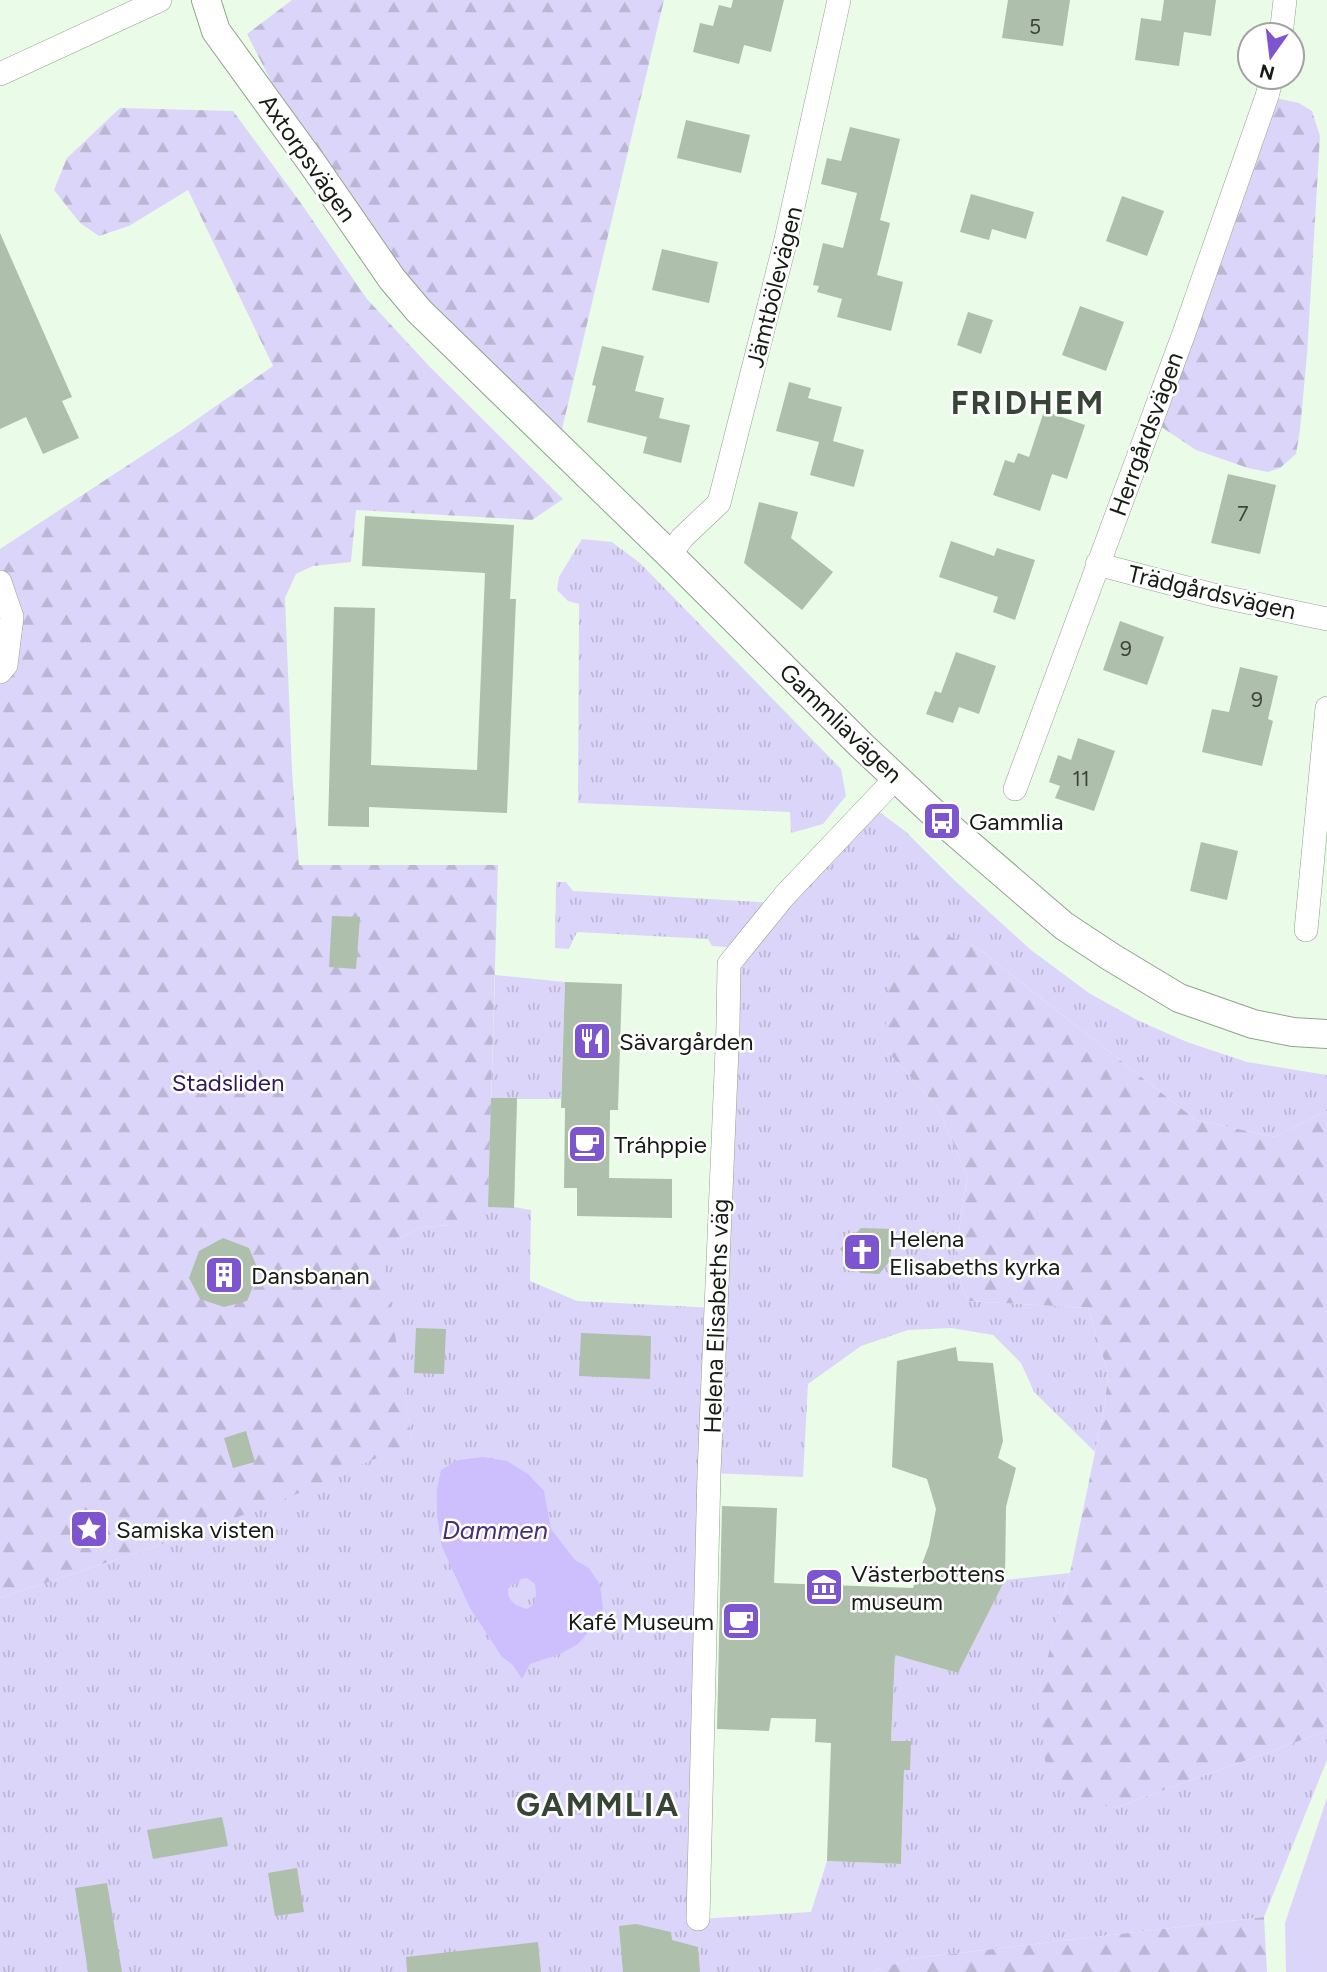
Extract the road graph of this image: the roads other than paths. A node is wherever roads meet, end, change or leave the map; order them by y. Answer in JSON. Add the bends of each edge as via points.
{"nodes":[{"id":1,"x":160,"y":0,"type":"edge"},
{"id":2,"x":206,"y":0,"type":"edge"},
{"id":3,"x":839,"y":0,"type":"edge"},
{"id":4,"x":1285,"y":0,"type":"edge"},
{"id":5,"x":1283,"y":21,"type":"edge"},
{"id":6,"x":0,"y":74,"type":"edge"},
{"id":7,"x":1268,"y":91,"type":"edge"},
{"id":8,"x":419,"y":311,"type":"joint"},
{"id":9,"x":670,"y":555,"type":"junction"},
{"id":10,"x":1097,"y":565,"type":"junction"},
{"id":11,"x":0,"y":582,"type":"edge"},
{"id":12,"x":1327,"y":619,"type":"edge"},
{"id":13,"x":0,"y":672,"type":"edge"},
{"id":14,"x":1327,"y":708,"type":"edge"},
{"id":15,"x":896,"y":778,"type":"junction"},
{"id":16,"x":1015,"y":789,"type":"dead end"},
{"id":17,"x":1306,"y":930,"type":"dead end"},
{"id":18,"x":1327,"y":1034,"type":"edge"},
{"id":19,"x":698,"y":1919,"type":"dead end"}],
"edges":[{"from":1,"to":6,"type":"street"},
{"from":2,"to":8,"type":"street","name":"Axtorpsvägen","via":[[216,31]]},
{"from":3,"to":9,"type":"street","name":"Jämtbölevägen","via":[[783,252],[719,503]]},
{"from":4,"to":5,"type":"street"},
{"from":7,"to":10,"type":"street","name":"Herrgårdsvägen"},
{"from":8,"to":9,"type":"street","name":"Gammliavägen"},
{"from":9,"to":15,"type":"street","name":"Gammliavägen"},
{"from":10,"to":12,"type":"street","name":"Trädgårdsvägen"},
{"from":10,"to":16,"type":"street","name":"Herrgårdsvägen"},
{"from":11,"to":13,"type":"street","via":[[12,617],[6,664]]},
{"from":14,"to":17,"type":"street"},
{"from":15,"to":18,"type":"street","name":"Gammliavägen","via":[[1064,926],[1147,980],[1179,998],[1253,1024]]},
{"from":15,"to":19,"type":"street","name":"Helena Elisabeths väg","via":[[782,898],[729,964]]}]}
